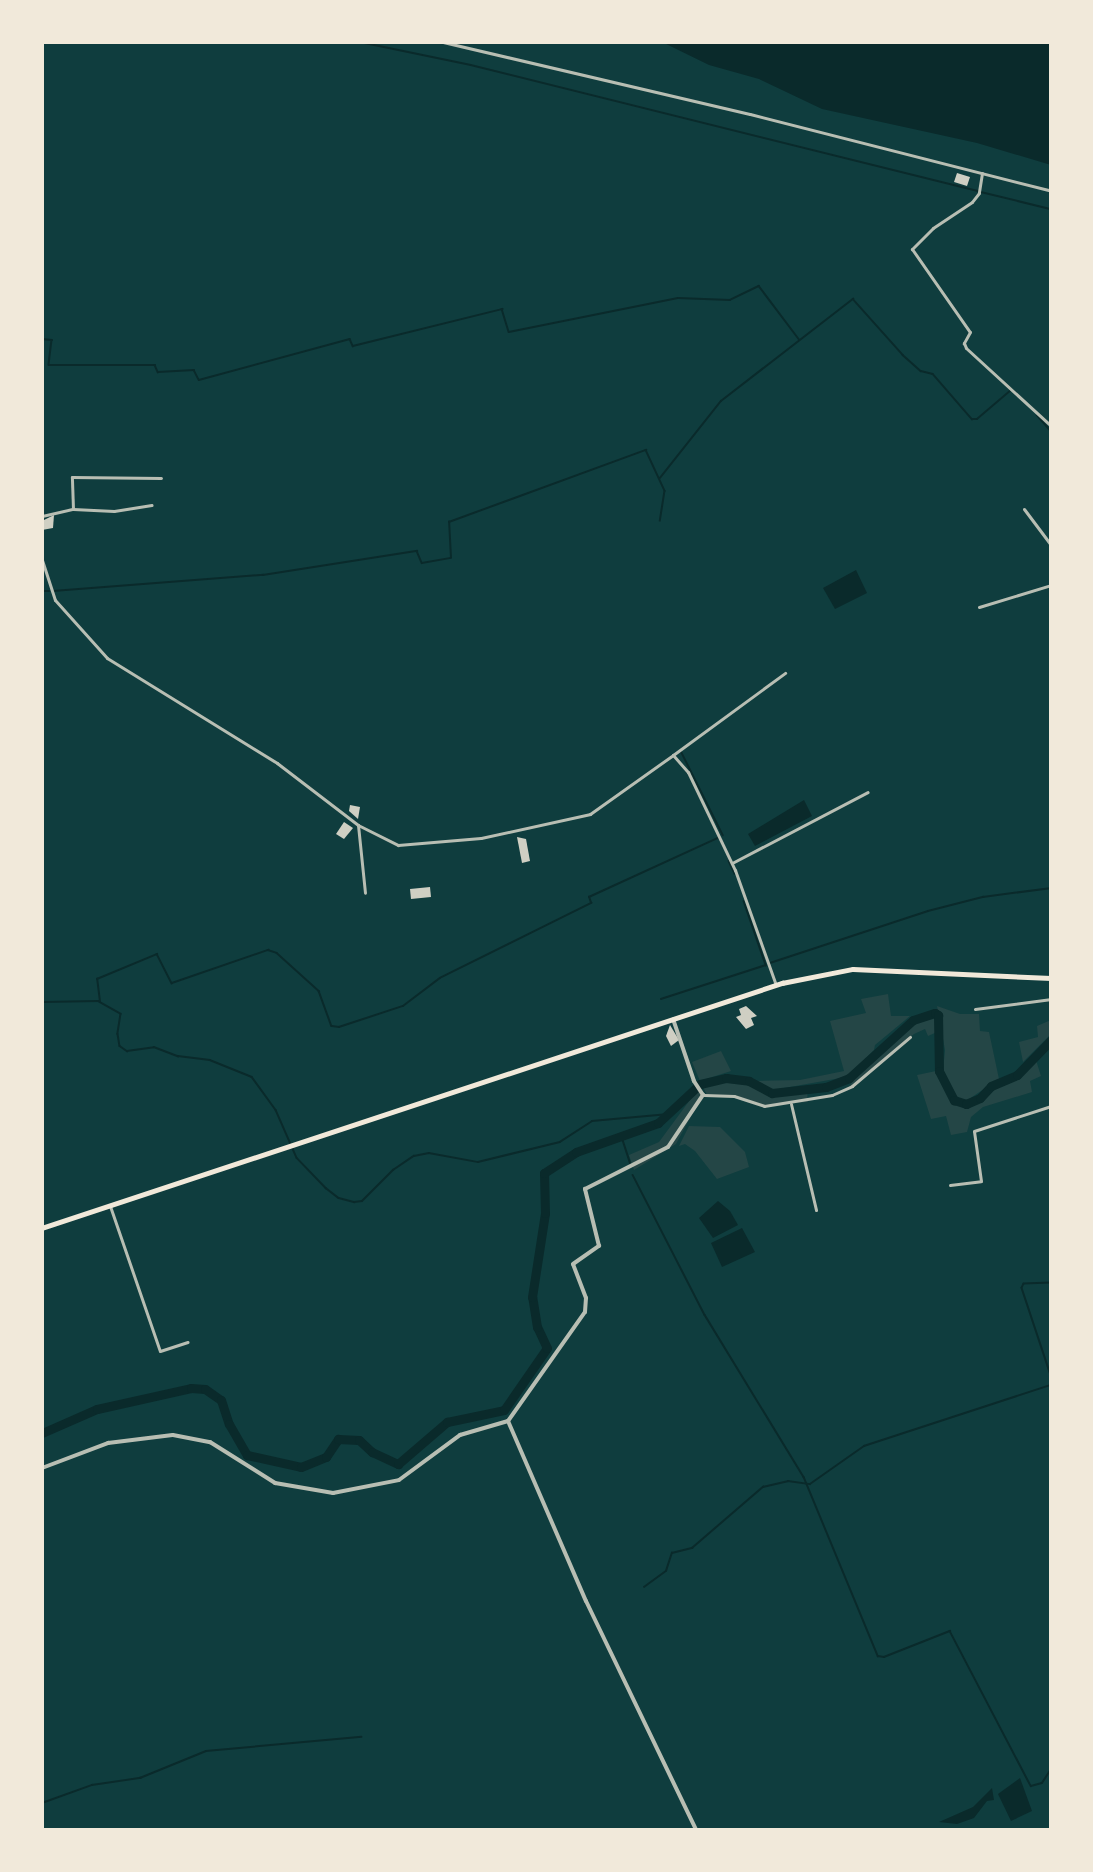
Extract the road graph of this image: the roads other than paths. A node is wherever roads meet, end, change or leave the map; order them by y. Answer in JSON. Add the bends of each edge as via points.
{"nodes":[{"id":1,"x":443,"y":42,"type":"edge"},
{"id":2,"x":982,"y":173,"type":"junction"},
{"id":3,"x":1051,"y":191,"type":"edge"},
{"id":4,"x":1051,"y":426,"type":"edge"},
{"id":5,"x":161,"y":478,"type":"dead end"},
{"id":6,"x":152,"y":505,"type":"dead end"},
{"id":7,"x":73,"y":509,"type":"junction"},
{"id":8,"x":1024,"y":509,"type":"dead end"},
{"id":9,"x":42,"y":516,"type":"edge"},
{"id":10,"x":1051,"y":545,"type":"edge"},
{"id":11,"x":42,"y":560,"type":"edge"},
{"id":12,"x":1051,"y":585,"type":"edge"},
{"id":13,"x":980,"y":607,"type":"dead end"},
{"id":14,"x":785,"y":673,"type":"dead end"},
{"id":15,"x":673,"y":755,"type":"junction"},
{"id":16,"x":868,"y":792,"type":"dead end"},
{"id":17,"x":358,"y":825,"type":"junction"},
{"id":18,"x":731,"y":864,"type":"junction"},
{"id":19,"x":365,"y":893,"type":"dead end"},
{"id":20,"x":1051,"y":978,"type":"edge"},
{"id":21,"x":776,"y":985,"type":"junction"},
{"id":22,"x":1051,"y":999,"type":"edge"},
{"id":23,"x":975,"y":1009,"type":"dead end"},
{"id":24,"x":672,"y":1018,"type":"junction"},
{"id":25,"x":910,"y":1037,"type":"dead end"},
{"id":26,"x":703,"y":1095,"type":"junction"},
{"id":27,"x":791,"y":1104,"type":"junction"},
{"id":28,"x":1051,"y":1106,"type":"edge"},
{"id":29,"x":950,"y":1185,"type":"dead end"},
{"id":30,"x":110,"y":1206,"type":"junction"},
{"id":31,"x":816,"y":1210,"type":"dead end"},
{"id":32,"x":42,"y":1228,"type":"edge"},
{"id":33,"x":188,"y":1342,"type":"dead end"},
{"id":34,"x":508,"y":1421,"type":"junction"},
{"id":35,"x":42,"y":1468,"type":"edge"},
{"id":36,"x":696,"y":1830,"type":"edge"}],
"edges":[{"from":1,"to":2,"type":"street"},
{"from":2,"to":3,"type":"street"},
{"from":2,"to":4,"type":"street","via":[[979,193],[972,202],[933,228],[912,249],[970,332],[964,343],[966,348]]},
{"from":5,"to":7,"type":"street","via":[[72,477]]},
{"from":6,"to":7,"type":"street","via":[[114,510]]},
{"from":7,"to":9,"type":"street"},
{"from":8,"to":10,"type":"street"},
{"from":11,"to":17,"type":"street","via":[[55,600],[107,658],[277,763]]},
{"from":12,"to":13,"type":"street"},
{"from":14,"to":15,"type":"street"},
{"from":15,"to":17,"type":"street","via":[[590,814],[561,823],[481,838],[398,845]]},
{"from":15,"to":18,"type":"street","via":[[688,772]]},
{"from":16,"to":18,"type":"street"},
{"from":17,"to":19,"type":"street"},
{"from":18,"to":21,"type":"street"},
{"from":20,"to":21,"type":"main road","via":[[852,969]]},
{"from":21,"to":24,"type":"main road"},
{"from":22,"to":23,"type":"street"},
{"from":24,"to":26,"type":"street","via":[[694,1081]]},
{"from":24,"to":30,"type":"main road"},
{"from":25,"to":27,"type":"street","via":[[846,1089]]},
{"from":26,"to":27,"type":"street","via":[[734,1096],[764,1106]]},
{"from":26,"to":34,"type":"street","via":[[668,1147],[585,1189],[598,1248],[579,1258],[573,1268],[587,1306],[555,1359]]},
{"from":27,"to":31,"type":"street"},
{"from":28,"to":29,"type":"street","via":[[974,1131],[981,1181]]},
{"from":30,"to":32,"type":"main road"},
{"from":30,"to":33,"type":"street","via":[[160,1351]]},
{"from":34,"to":35,"type":"street","via":[[460,1435],[399,1480],[333,1493],[275,1483],[210,1442],[173,1435],[108,1443]]},
{"from":34,"to":36,"type":"street","via":[[586,1601]]}]}
